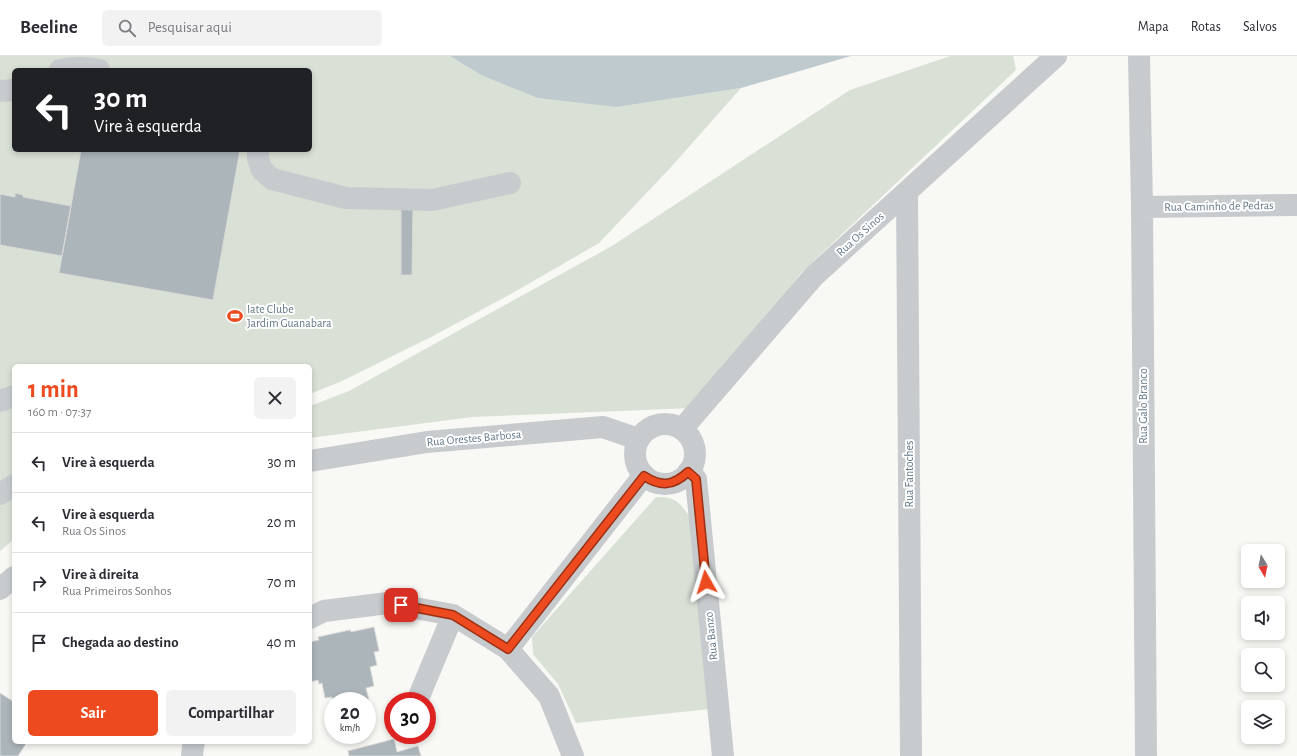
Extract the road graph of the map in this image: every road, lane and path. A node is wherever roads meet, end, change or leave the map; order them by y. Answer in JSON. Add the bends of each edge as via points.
{"nodes":[{"id":1,"x":1056,"y":56,"type":"edge"},
{"id":2,"x":1139,"y":56,"type":"edge"},
{"id":3,"x":12,"y":90,"type":"edge"},
{"id":4,"x":0,"y":91,"type":"edge"},
{"id":5,"x":258,"y":152,"type":"edge"},
{"id":6,"x":510,"y":183,"type":"dead end"},
{"id":7,"x":907,"y":192,"type":"junction"},
{"id":8,"x":1297,"y":205,"type":"edge"},
{"id":9,"x":1142,"y":207,"type":"junction"},
{"id":10,"x":12,"y":397,"type":"edge"},
{"id":11,"x":0,"y":401,"type":"edge"},
{"id":12,"x":682,"y":428,"type":"junction"},
{"id":13,"x":638,"y":439,"type":"junction"},
{"id":14,"x":312,"y":461,"type":"edge"},
{"id":15,"x":688,"y":472,"type":"junction"},
{"id":16,"x":644,"y":476,"type":"junction"},
{"id":17,"x":12,"y":486,"type":"edge"},
{"id":18,"x":0,"y":494,"type":"edge"},
{"id":19,"x":12,"y":579,"type":"edge"},
{"id":20,"x":0,"y":589,"type":"edge"},
{"id":21,"x":453,"y":615,"type":"junction"},
{"id":22,"x":312,"y":617,"type":"edge"},
{"id":23,"x":508,"y":649,"type":"junction"},
{"id":24,"x":421,"y":692,"type":"edge"},
{"id":25,"x":194,"y":744,"type":"edge"},
{"id":26,"x":192,"y":756,"type":"edge"},
{"id":27,"x":573,"y":756,"type":"edge"},
{"id":28,"x":723,"y":756,"type":"edge"},
{"id":29,"x":911,"y":756,"type":"edge"},
{"id":30,"x":1146,"y":756,"type":"edge"}],
"edges":[{"from":1,"to":7,"type":"street","name":"Rua Os Sinos"},
{"from":2,"to":9,"type":"street","name":"Rua Galo Branco"},
{"from":3,"to":4,"type":"street"},
{"from":5,"to":6,"type":"street","via":[[262,170],[272,179],[346,198],[432,200]]},
{"from":7,"to":12,"type":"street","name":"Rua Os Sinos","via":[[814,276]]},
{"from":7,"to":29,"type":"street","name":"Rua Fantoches"},
{"from":8,"to":9,"type":"street","name":"Rua Caminho de Pedras"},
{"from":9,"to":30,"type":"street","name":"Rua Galo Branco"},
{"from":10,"to":11,"type":"street"},
{"from":12,"to":13,"type":"street","via":[[673,424],[653,426],[644,431]]},
{"from":12,"to":15,"type":"street","via":[[694,445],[693,464]]},
{"from":13,"to":14,"type":"street","name":"Rua Orestes Barbosa","via":[[603,427],[427,442]]},
{"from":13,"to":16,"type":"street","via":[[635,459]]},
{"from":15,"to":16,"type":"street","via":[[681,479],[662,484]]},
{"from":15,"to":28,"type":"street","name":"Rua Banzo","via":[[696,479]]},
{"from":16,"to":23,"type":"street"},
{"from":17,"to":18,"type":"street"},
{"from":19,"to":20,"type":"street"},
{"from":21,"to":22,"type":"street","via":[[388,603],[324,612]]},
{"from":21,"to":23,"type":"street"},
{"from":21,"to":24,"type":"street"},
{"from":23,"to":27,"type":"street","via":[[549,696]]},
{"from":25,"to":26,"type":"street"}]}
